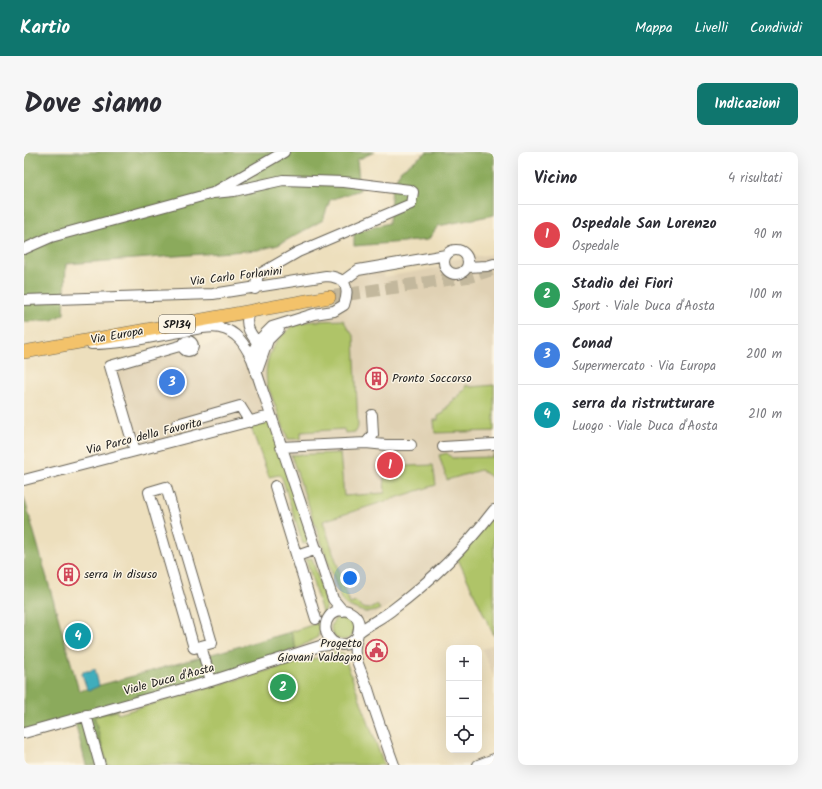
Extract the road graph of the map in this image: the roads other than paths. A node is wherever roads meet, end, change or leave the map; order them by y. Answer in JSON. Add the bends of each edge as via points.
{"nodes":[{"id":1,"x":284,"y":152,"type":"edge"},
{"id":2,"x":213,"y":193,"type":"junction"},
{"id":3,"x":24,"y":249,"type":"edge"},
{"id":4,"x":446,"y":255,"type":"junction"},
{"id":5,"x":494,"y":264,"type":"edge"},
{"id":6,"x":467,"y":267,"type":"junction"},
{"id":7,"x":343,"y":281,"type":"junction"},
{"id":8,"x":256,"y":289,"type":"junction"},
{"id":9,"x":329,"y":297,"type":"tunnel mouth"},
{"id":10,"x":24,"y":300,"type":"edge"},
{"id":11,"x":249,"y":312,"type":"junction"},
{"id":12,"x":69,"y":343,"type":"junction"},
{"id":13,"x":183,"y":346,"type":"dead end"},
{"id":14,"x":260,"y":346,"type":"junction"},
{"id":15,"x":24,"y":352,"type":"edge"},
{"id":16,"x":252,"y":359,"type":"junction"},
{"id":17,"x":256,"y":374,"type":"junction"},
{"id":18,"x":372,"y":415,"type":"dead end"},
{"id":19,"x":270,"y":416,"type":"junction"},
{"id":20,"x":250,"y":422,"type":"junction"},
{"id":21,"x":177,"y":424,"type":"dead end"},
{"id":22,"x":366,"y":442,"type":"junction"},
{"id":23,"x":494,"y":444,"type":"edge"},
{"id":24,"x":411,"y":445,"type":"dead end"},
{"id":25,"x":281,"y":447,"type":"junction"},
{"id":26,"x":443,"y":447,"type":"dead end"},
{"id":27,"x":135,"y":451,"type":"junction"},
{"id":28,"x":24,"y":480,"type":"edge"},
{"id":29,"x":275,"y":486,"type":"dead end"},
{"id":30,"x":494,"y":510,"type":"edge"},
{"id":31,"x":494,"y":522,"type":"edge"},
{"id":32,"x":482,"y":526,"type":"junction"},
{"id":33,"x":317,"y":549,"type":"junction"},
{"id":34,"x":297,"y":556,"type":"junction"},
{"id":35,"x":333,"y":599,"type":"junction"},
{"id":36,"x":343,"y":610,"type":"junction"},
{"id":37,"x":331,"y":615,"type":"junction"},
{"id":38,"x":356,"y":617,"type":"junction"},
{"id":39,"x":316,"y":619,"type":"dead end"},
{"id":40,"x":376,"y":619,"type":"junction"},
{"id":41,"x":326,"y":633,"type":"junction"},
{"id":42,"x":358,"y":634,"type":"junction"},
{"id":43,"x":340,"y":644,"type":"junction"},
{"id":44,"x":201,"y":646,"type":"junction"},
{"id":45,"x":320,"y":646,"type":"junction"},
{"id":46,"x":355,"y":654,"type":"junction"},
{"id":47,"x":211,"y":681,"type":"junction"},
{"id":48,"x":86,"y":715,"type":"junction"},
{"id":49,"x":24,"y":733,"type":"edge"},
{"id":50,"x":494,"y":759,"type":"edge"},
{"id":51,"x":100,"y":765,"type":"edge"},
{"id":52,"x":394,"y":765,"type":"edge"},
{"id":53,"x":478,"y":765,"type":"edge"}],
"edges":[{"from":1,"to":2,"type":"street"},
{"from":2,"to":3,"type":"street","via":[[51,237]]},
{"from":2,"to":8,"type":"street","via":[[283,180],[344,182],[413,192],[411,204],[298,252],[258,275]]},
{"from":4,"to":6,"type":"street","via":[[451,251],[461,251],[466,256]]},
{"from":4,"to":6,"type":"street","via":[[444,263],[450,272],[462,272]]},
{"from":4,"to":7,"type":"street","via":[[358,270]]},
{"from":5,"to":6,"type":"street"},
{"from":7,"to":8,"type":"street","name":"Via Carlo Forlanini","via":[[326,276]]},
{"from":7,"to":14,"type":"street","via":[[347,296],[344,305],[334,311],[290,320],[272,327]]},
{"from":8,"to":10,"type":"street","name":"Via Carlo Forlanini","via":[[212,294]]},
{"from":9,"to":11,"type":"main road","name":"Via Europa","number":"SP134"},
{"from":11,"to":12,"type":"main road","name":"Via Europa","number":"SP134"},
{"from":11,"to":14,"type":"street","via":[[247,326]]},
{"from":12,"to":15,"type":"main road","name":"Via Europa","number":"SP134"},
{"from":12,"to":16,"type":"street","via":[[112,344],[220,328],[234,333]]},
{"from":13,"to":27,"type":"street","via":[[110,366]]},
{"from":14,"to":16,"type":"street"},
{"from":14,"to":17,"type":"street"},
{"from":16,"to":17,"type":"street"},
{"from":17,"to":19,"type":"street"},
{"from":18,"to":22,"type":"street","via":[[373,435]]},
{"from":19,"to":20,"type":"street","name":"Via Parco della Favorita"},
{"from":19,"to":25,"type":"street"},
{"from":20,"to":21,"type":"street","via":[[240,406]]},
{"from":20,"to":27,"type":"street","name":"Via Parco della Favorita"},
{"from":22,"to":24,"type":"street"},
{"from":22,"to":25,"type":"street"},
{"from":23,"to":26,"type":"street"},
{"from":25,"to":33,"type":"street"},
{"from":27,"to":28,"type":"street","name":"Via Parco della Favorita"},
{"from":29,"to":34,"type":"street"},
{"from":30,"to":32,"type":"street"},
{"from":31,"to":32,"type":"street"},
{"from":32,"to":40,"type":"street","via":[[462,550],[425,584],[391,612]]},
{"from":33,"to":34,"type":"street"},
{"from":33,"to":35,"type":"street"},
{"from":34,"to":39,"type":"street"},
{"from":35,"to":36,"type":"street"},
{"from":35,"to":37,"type":"street"},
{"from":36,"to":37,"type":"street"},
{"from":36,"to":38,"type":"street"},
{"from":37,"to":41,"type":"street","via":[[326,623]]},
{"from":38,"to":40,"type":"street"},
{"from":38,"to":42,"type":"street","via":[[360,627]]},
{"from":40,"to":42,"type":"street"},
{"from":41,"to":43,"type":"street","via":[[330,640]]},
{"from":41,"to":45,"type":"street"},
{"from":42,"to":43,"type":"street","via":[[349,644]]},
{"from":42,"to":46,"type":"street"},
{"from":43,"to":45,"type":"street","name":"Viale Duca d'Aosta"},
{"from":43,"to":46,"type":"street"},
{"from":44,"to":44,"type":"street","via":[[212,643],[166,487],[149,492],[194,648]]},
{"from":44,"to":47,"type":"street"},
{"from":45,"to":47,"type":"street","name":"Viale Duca d'Aosta"},
{"from":46,"to":52,"type":"street"},
{"from":47,"to":48,"type":"street","name":"Viale Duca d'Aosta"},
{"from":48,"to":49,"type":"street","name":"Viale Duca d'Aosta"},
{"from":48,"to":51,"type":"street"},
{"from":50,"to":53,"type":"street"}]}
